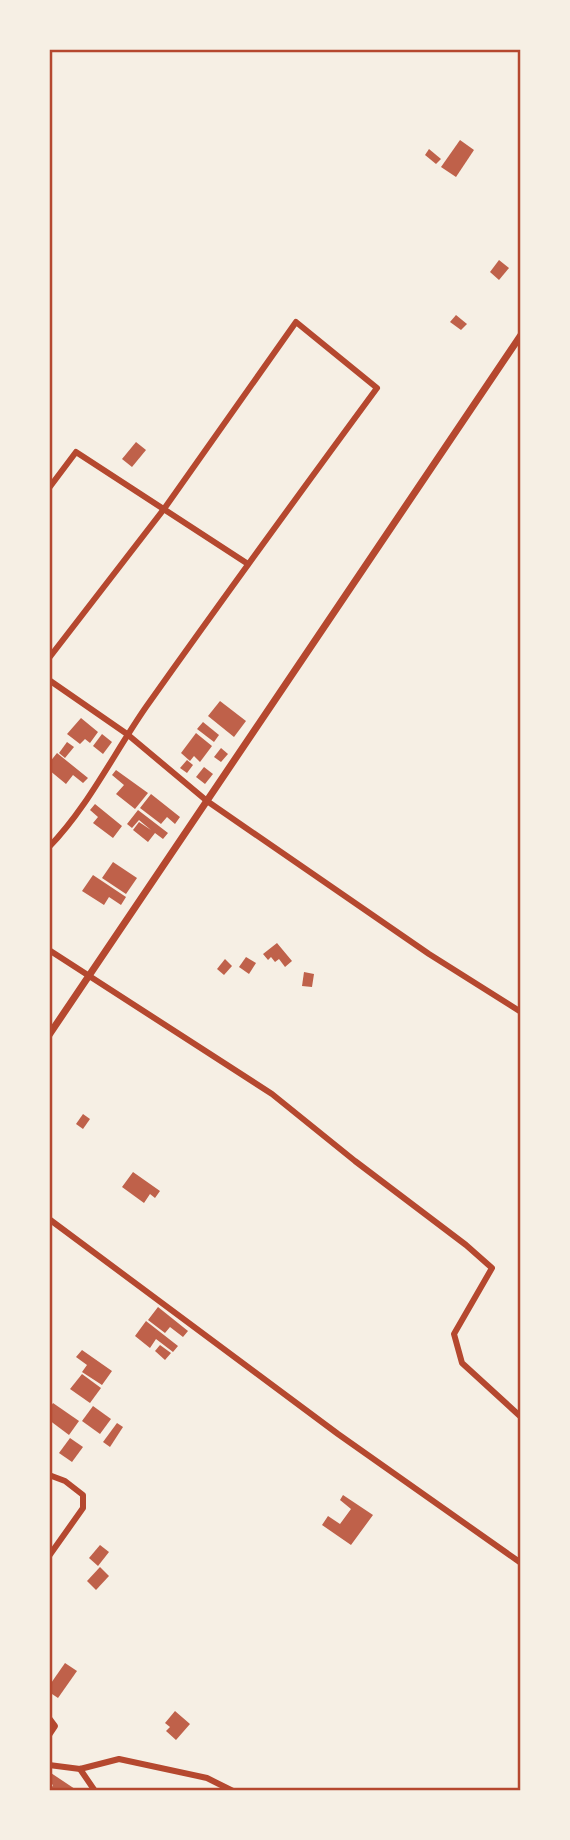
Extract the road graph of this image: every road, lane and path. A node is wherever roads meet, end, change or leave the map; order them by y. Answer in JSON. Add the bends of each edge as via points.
{"nodes":[{"id":1,"x":521,"y":335,"type":"edge"},
{"id":2,"x":49,"y":488,"type":"edge"},
{"id":3,"x":164,"y":509,"type":"junction"},
{"id":4,"x":248,"y":564,"type":"junction"},
{"id":5,"x":49,"y":658,"type":"edge"},
{"id":6,"x":49,"y":680,"type":"edge"},
{"id":7,"x":127,"y":734,"type":"junction"},
{"id":8,"x":207,"y":801,"type":"junction"},
{"id":9,"x":49,"y":847,"type":"edge"},
{"id":10,"x":49,"y":950,"type":"edge"},
{"id":11,"x":90,"y":975,"type":"junction"},
{"id":12,"x":521,"y":1012,"type":"edge"},
{"id":13,"x":49,"y":1035,"type":"edge"},
{"id":14,"x":49,"y":1219,"type":"edge"},
{"id":15,"x":521,"y":1417,"type":"edge"},
{"id":16,"x":49,"y":1475,"type":"edge"},
{"id":17,"x":49,"y":1556,"type":"edge"},
{"id":18,"x":521,"y":1563,"type":"edge"},
{"id":19,"x":49,"y":1718,"type":"edge"},
{"id":20,"x":49,"y":1735,"type":"edge"},
{"id":21,"x":49,"y":1765,"type":"edge"},
{"id":22,"x":80,"y":1769,"type":"junction"},
{"id":23,"x":95,"y":1791,"type":"edge"},
{"id":24,"x":233,"y":1791,"type":"edge"}],
"edges":[{"from":1,"to":8,"type":"street"},
{"from":2,"to":3,"type":"street","via":[[76,452]]},
{"from":3,"to":4,"type":"street"},
{"from":3,"to":4,"type":"street","via":[[296,322],[377,388]]},
{"from":3,"to":5,"type":"street"},
{"from":4,"to":7,"type":"street"},
{"from":6,"to":7,"type":"street"},
{"from":7,"to":8,"type":"street"},
{"from":7,"to":9,"type":"street","via":[[66,829]]},
{"from":8,"to":11,"type":"street"},
{"from":8,"to":12,"type":"street"},
{"from":10,"to":11,"type":"street"},
{"from":11,"to":13,"type":"street"},
{"from":11,"to":15,"type":"street","via":[[272,1094],[492,1268],[454,1334],[462,1363]]},
{"from":14,"to":18,"type":"street","via":[[338,1434]]},
{"from":16,"to":17,"type":"street","via":[[83,1494],[83,1507]]},
{"from":19,"to":20,"type":"street","via":[[55,1726]]},
{"from":21,"to":22,"type":"street"},
{"from":22,"to":23,"type":"street"},
{"from":22,"to":24,"type":"street","via":[[119,1759],[207,1779]]}]}
